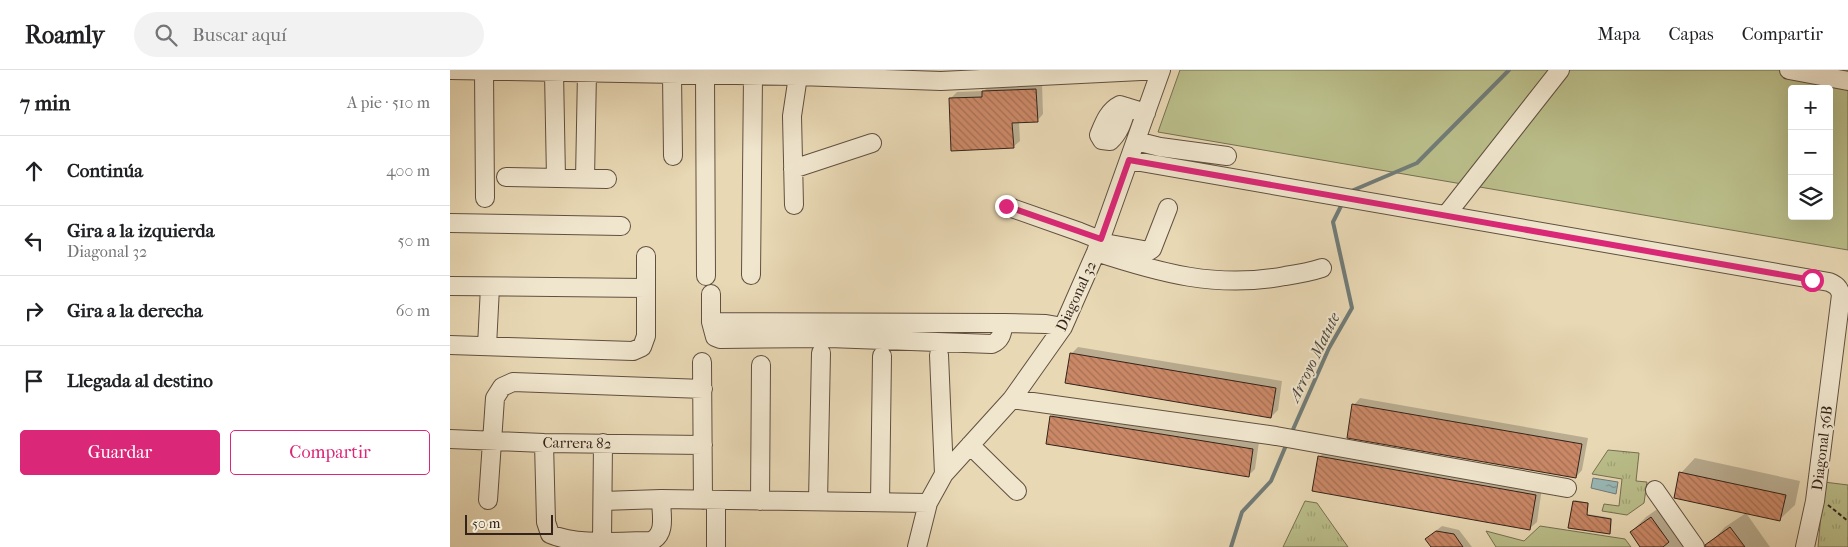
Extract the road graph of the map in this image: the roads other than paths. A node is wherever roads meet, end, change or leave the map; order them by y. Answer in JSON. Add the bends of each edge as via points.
{"nodes":[{"id":1,"x":450,"y":70,"type":"edge"},
{"id":2,"x":1161,"y":70,"type":"edge"},
{"id":3,"x":1560,"y":70,"type":"edge"},
{"id":4,"x":1789,"y":70,"type":"edge"},
{"id":5,"x":484,"y":71,"type":"edge"},
{"id":6,"x":554,"y":72,"type":"junction"},
{"id":7,"x":586,"y":72,"type":"junction"},
{"id":8,"x":672,"y":74,"type":"junction"},
{"id":9,"x":706,"y":74,"type":"junction"},
{"id":10,"x":753,"y":75,"type":"junction"},
{"id":11,"x":798,"y":76,"type":"junction"},
{"id":12,"x":1839,"y":76,"type":"edge"},
{"id":13,"x":1127,"y":107,"type":"dead end"},
{"id":14,"x":1146,"y":113,"type":"junction"},
{"id":15,"x":1136,"y":142,"type":"junction"},
{"id":16,"x":872,"y":143,"type":"dead end"},
{"id":17,"x":673,"y":156,"type":"dead end"},
{"id":18,"x":1227,"y":156,"type":"dead end"},
{"id":19,"x":1129,"y":160,"type":"junction"},
{"id":20,"x":793,"y":169,"type":"junction"},
{"id":21,"x":506,"y":177,"type":"dead end"},
{"id":22,"x":556,"y":178,"type":"junction"},
{"id":23,"x":585,"y":179,"type":"junction"},
{"id":24,"x":607,"y":179,"type":"dead end"},
{"id":25,"x":485,"y":198,"type":"dead end"},
{"id":26,"x":794,"y":205,"type":"dead end"},
{"id":27,"x":1006,"y":206,"type":"dead end"},
{"id":28,"x":1168,"y":208,"type":"dead end"},
{"id":29,"x":1446,"y":215,"type":"junction"},
{"id":30,"x":450,"y":223,"type":"edge"},
{"id":31,"x":621,"y":226,"type":"dead end"},
{"id":32,"x":1098,"y":246,"type":"junction"},
{"id":33,"x":646,"y":256,"type":"dead end"},
{"id":34,"x":1322,"y":268,"type":"dead end"},
{"id":35,"x":751,"y":275,"type":"dead end"},
{"id":36,"x":706,"y":276,"type":"dead end"},
{"id":37,"x":450,"y":286,"type":"edge"},
{"id":38,"x":490,"y":287,"type":"junction"},
{"id":39,"x":645,"y":288,"type":"junction"},
{"id":40,"x":711,"y":294,"type":"dead end"},
{"id":41,"x":1063,"y":327,"type":"junction"},
{"id":42,"x":450,"y":345,"type":"edge"},
{"id":43,"x":487,"y":346,"type":"junction"},
{"id":44,"x":820,"y":353,"type":"dead end"},
{"id":45,"x":938,"y":355,"type":"dead end"},
{"id":46,"x":882,"y":356,"type":"dead end"},
{"id":47,"x":702,"y":362,"type":"dead end"},
{"id":48,"x":761,"y":365,"type":"dead end"},
{"id":49,"x":703,"y":389,"type":"junction"},
{"id":50,"x":1012,"y":400,"type":"junction"},
{"id":51,"x":450,"y":439,"type":"edge"},
{"id":52,"x":491,"y":441,"type":"junction"},
{"id":53,"x":544,"y":443,"type":"junction"},
{"id":54,"x":603,"y":443,"type":"junction"},
{"id":55,"x":703,"y":445,"type":"junction"},
{"id":56,"x":970,"y":446,"type":"junction"},
{"id":57,"x":944,"y":474,"type":"junction"},
{"id":58,"x":1567,"y":488,"type":"dead end"},
{"id":59,"x":1655,"y":490,"type":"dead end"},
{"id":60,"x":1017,"y":491,"type":"dead end"},
{"id":61,"x":661,"y":499,"type":"junction"},
{"id":62,"x":488,"y":500,"type":"dead end"},
{"id":63,"x":710,"y":500,"type":"junction"},
{"id":64,"x":760,"y":500,"type":"junction"},
{"id":65,"x":603,"y":501,"type":"junction"},
{"id":66,"x":818,"y":502,"type":"junction"},
{"id":67,"x":880,"y":502,"type":"junction"},
{"id":68,"x":928,"y":502,"type":"junction"},
{"id":69,"x":602,"y":541,"type":"junction"},
{"id":70,"x":716,"y":547,"type":"edge"},
{"id":71,"x":917,"y":547,"type":"edge"},
{"id":72,"x":1695,"y":547,"type":"edge"},
{"id":73,"x":1805,"y":547,"type":"edge"}],
"edges":[{"from":1,"to":5,"type":"street"},
{"from":2,"to":11,"type":"street","via":[[941,82]]},
{"from":2,"to":14,"type":"street","name":"Diagonal 32"},
{"from":3,"to":29,"type":"street"},
{"from":4,"to":12,"type":"street"},
{"from":5,"to":6,"type":"street"},
{"from":5,"to":25,"type":"street"},
{"from":6,"to":7,"type":"street"},
{"from":6,"to":22,"type":"street"},
{"from":7,"to":8,"type":"street"},
{"from":7,"to":23,"type":"street"},
{"from":8,"to":9,"type":"street"},
{"from":8,"to":17,"type":"street"},
{"from":9,"to":10,"type":"street"},
{"from":9,"to":36,"type":"street"},
{"from":10,"to":11,"type":"street"},
{"from":10,"to":35,"type":"street"},
{"from":11,"to":20,"type":"street","via":[[792,116]]},
{"from":13,"to":14,"type":"street"},
{"from":14,"to":15,"type":"street","name":"Diagonal 32"},
{"from":15,"to":18,"type":"street"},
{"from":15,"to":19,"type":"street","name":"Diagonal 32"},
{"from":16,"to":20,"type":"street"},
{"from":19,"to":29,"type":"street"},
{"from":19,"to":32,"type":"street","name":"Diagonal 32"},
{"from":20,"to":26,"type":"street"},
{"from":21,"to":22,"type":"street"},
{"from":22,"to":23,"type":"street"},
{"from":23,"to":24,"type":"street"},
{"from":27,"to":32,"type":"street"},
{"from":28,"to":32,"type":"street","via":[[1149,252]]},
{"from":29,"to":73,"type":"street","name":"Diagonal 36B","via":[[1829,282],[1840,289],[1815,501]]},
{"from":30,"to":31,"type":"street"},
{"from":32,"to":34,"type":"street","via":[[1160,272],[1210,281],[1261,280]]},
{"from":32,"to":41,"type":"street","name":"Diagonal 32"},
{"from":33,"to":39,"type":"street"},
{"from":37,"to":38,"type":"street"},
{"from":38,"to":39,"type":"street"},
{"from":38,"to":43,"type":"street"},
{"from":39,"to":43,"type":"street","via":[[646,336],[642,346],[633,351]]},
{"from":40,"to":41,"type":"street","via":[[711,322],[1004,323]]},
{"from":41,"to":50,"type":"street","name":"Diagonal 32"},
{"from":42,"to":43,"type":"street"},
{"from":44,"to":66,"type":"street"},
{"from":45,"to":57,"type":"street"},
{"from":46,"to":67,"type":"street"},
{"from":47,"to":49,"type":"street"},
{"from":48,"to":64,"type":"street"},
{"from":49,"to":52,"type":"street","via":[[513,382],[502,387],[495,398]]},
{"from":49,"to":55,"type":"street"},
{"from":50,"to":56,"type":"street","name":"Diagonal 32"},
{"from":50,"to":58,"type":"street","via":[[1276,436]]},
{"from":51,"to":52,"type":"street","name":"Carrera 82"},
{"from":52,"to":53,"type":"street","name":"Carrera 82"},
{"from":52,"to":62,"type":"street"},
{"from":53,"to":54,"type":"street","name":"Carrera 82"},
{"from":53,"to":69,"type":"street","via":[[546,522],[550,534]]},
{"from":54,"to":55,"type":"street","name":"Carrera 82"},
{"from":54,"to":65,"type":"street"},
{"from":55,"to":63,"type":"street"},
{"from":56,"to":57,"type":"street","name":"Diagonal 32"},
{"from":56,"to":60,"type":"street"},
{"from":57,"to":68,"type":"street","name":"Diagonal 32"},
{"from":59,"to":72,"type":"street"},
{"from":61,"to":63,"type":"street"},
{"from":61,"to":65,"type":"street"},
{"from":61,"to":69,"type":"street","via":[[662,531],[658,538],[651,541]]},
{"from":63,"to":64,"type":"street"},
{"from":63,"to":70,"type":"street"},
{"from":64,"to":66,"type":"street"},
{"from":65,"to":69,"type":"street"},
{"from":66,"to":67,"type":"street"},
{"from":67,"to":68,"type":"street"},
{"from":68,"to":71,"type":"street","name":"Diagonal 32"}]}
